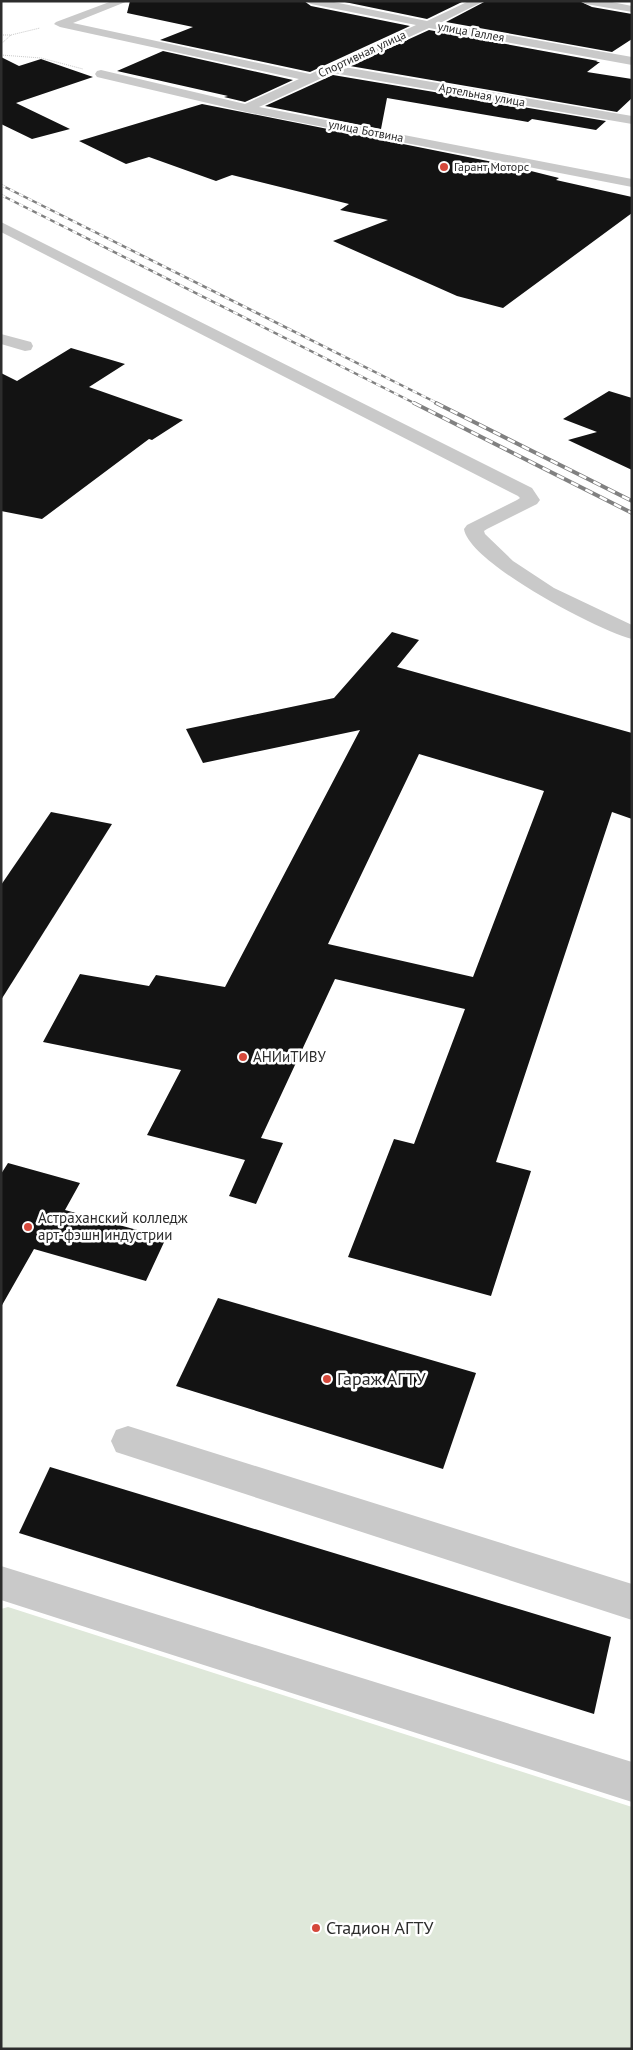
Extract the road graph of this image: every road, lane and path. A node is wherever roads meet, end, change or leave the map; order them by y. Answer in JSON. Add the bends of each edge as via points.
{"nodes":[{"id":1,"x":123,"y":1,"type":"edge"},
{"id":2,"x":311,"y":1,"type":"edge"},
{"id":3,"x":479,"y":1,"type":"edge"},
{"id":4,"x":586,"y":1,"type":"edge"},
{"id":5,"x":632,"y":9,"type":"edge"},
{"id":6,"x":60,"y":24,"type":"junction"},
{"id":7,"x":426,"y":24,"type":"junction"},
{"id":8,"x":12,"y":34,"type":"junction"},
{"id":9,"x":1,"y":35,"type":"edge"},
{"id":10,"x":1,"y":44,"type":"edge"},
{"id":11,"x":164,"y":48,"type":"junction"},
{"id":12,"x":1,"y":55,"type":"edge"},
{"id":13,"x":146,"y":55,"type":"dead end"},
{"id":14,"x":632,"y":61,"type":"edge"},
{"id":15,"x":118,"y":66,"type":"dead end"},
{"id":16,"x":332,"y":69,"type":"junction"},
{"id":17,"x":100,"y":74,"type":"junction"},
{"id":18,"x":312,"y":78,"type":"junction"},
{"id":19,"x":246,"y":108,"type":"junction"},
{"id":20,"x":632,"y":120,"type":"edge"},
{"id":21,"x":632,"y":183,"type":"edge"},
{"id":22,"x":1,"y":226,"type":"edge"},
{"id":23,"x":1,"y":338,"type":"edge"},
{"id":24,"x":26,"y":346,"type":"dead end"},
{"id":25,"x":632,"y":633,"type":"edge"},
{"id":26,"x":128,"y":1441,"type":"dead end"},
{"id":27,"x":1,"y":1583,"type":"edge"},
{"id":28,"x":632,"y":1602,"type":"edge"},
{"id":29,"x":632,"y":1782,"type":"edge"}],
"edges":[{"from":1,"to":6,"type":"street"},
{"from":2,"to":7,"type":"street","name":"улица Галлея"},
{"from":3,"to":7,"type":"street","name":"Спортивная улица"},
{"from":4,"to":5,"type":"street"},
{"from":6,"to":8,"type":"path"},
{"from":6,"to":11,"type":"street"},
{"from":7,"to":14,"type":"street","name":"улица Галлея"},
{"from":7,"to":16,"type":"street","name":"Спортивная улица"},
{"from":8,"to":9,"type":"path"},
{"from":8,"to":10,"type":"path"},
{"from":11,"to":13,"type":"street"},
{"from":11,"to":18,"type":"street"},
{"from":12,"to":17,"type":"path","via":[[41,58]]},
{"from":15,"to":17,"type":"street"},
{"from":16,"to":18,"type":"street","name":"Спортивная улица"},
{"from":16,"to":20,"type":"street","name":"Артельная улица"},
{"from":17,"to":19,"type":"street","name":"улица Ботвина"},
{"from":18,"to":19,"type":"street","name":"Спортивная улица"},
{"from":19,"to":21,"type":"street","name":"улица Ботвина"},
{"from":22,"to":25,"type":"street","via":[[525,492],[530,500],[518,509],[480,525],[474,529],[474,536],[506,565],[547,592]]},
{"from":23,"to":24,"type":"street"},
{"from":26,"to":28,"type":"street"},
{"from":27,"to":29,"type":"street"}]}
